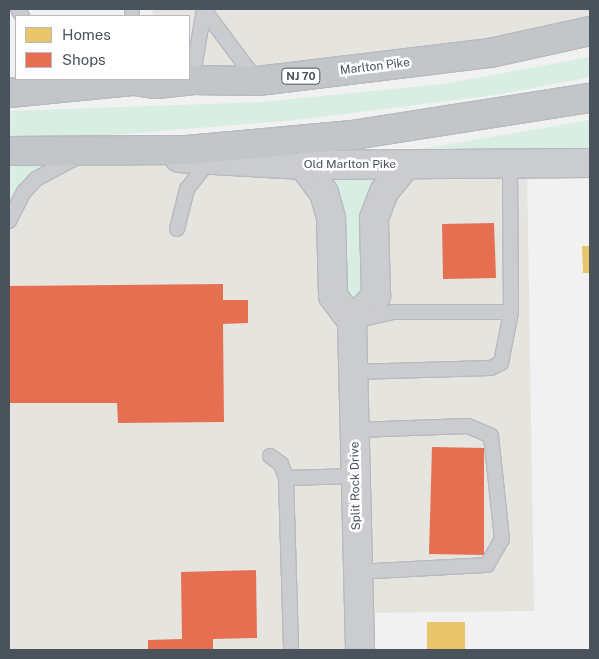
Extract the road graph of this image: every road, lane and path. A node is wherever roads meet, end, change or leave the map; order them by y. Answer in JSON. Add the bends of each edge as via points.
{"nodes":[{"id":1,"x":590,"y":31,"type":"edge"},
{"id":2,"x":134,"y":80,"type":"edge"},
{"id":3,"x":192,"y":80,"type":"junction"},
{"id":4,"x":258,"y":81,"type":"junction"},
{"id":5,"x":22,"y":88,"type":"edge"},
{"id":6,"x":590,"y":98,"type":"edge"},
{"id":7,"x":232,"y":146,"type":"junction"},
{"id":8,"x":9,"y":151,"type":"edge"},
{"id":9,"x":100,"y":152,"type":"junction"},
{"id":10,"x":208,"y":161,"type":"junction"},
{"id":11,"x":590,"y":163,"type":"edge"},
{"id":12,"x":406,"y":164,"type":"junction"},
{"id":13,"x":510,"y":164,"type":"junction"},
{"id":14,"x":304,"y":165,"type":"junction"},
{"id":15,"x":9,"y":221,"type":"edge"},
{"id":16,"x":177,"y":229,"type":"dead end"},
{"id":17,"x":511,"y":312,"type":"junction"},
{"id":18,"x":352,"y":321,"type":"junction"},
{"id":19,"x":353,"y":372,"type":"junction"},
{"id":20,"x":355,"y":430,"type":"junction"},
{"id":21,"x":270,"y":456,"type":"dead end"},
{"id":22,"x":356,"y":476,"type":"junction"},
{"id":23,"x":286,"y":478,"type":"junction"},
{"id":24,"x":358,"y":572,"type":"junction"},
{"id":25,"x":290,"y":650,"type":"edge"},
{"id":26,"x":360,"y":650,"type":"edge"}],
"edges":[{"from":1,"to":4,"type":"highway","name":"Marlton Pike","number":"NJ 70","via":[[490,52]]},
{"from":2,"to":3,"type":"highway","name":"Marlton Pike","number":"NJ 70","via":[[156,84]]},
{"from":2,"to":5,"type":"highway","name":"Marlton Pike","number":"NJ 70"},
{"from":3,"to":4,"type":"highway","name":"Marlton Pike","number":"NJ 70"},
{"from":3,"to":4,"type":"lane","via":[[204,10]]},
{"from":6,"to":7,"type":"highway","via":[[353,135]]},
{"from":7,"to":9,"type":"highway"},
{"from":7,"to":10,"type":"lane"},
{"from":8,"to":9,"type":"highway"},
{"from":9,"to":10,"type":"street","name":"Old Marlton Pike"},
{"from":9,"to":15,"type":"lane","via":[[36,179],[24,192]]},
{"from":10,"to":14,"type":"street","name":"Old Marlton Pike"},
{"from":10,"to":16,"type":"lane","via":[[186,189]]},
{"from":11,"to":13,"type":"street","name":"Old Marlton Pike"},
{"from":12,"to":13,"type":"street","name":"Old Marlton Pike"},
{"from":12,"to":14,"type":"street","name":"Old Marlton Pike"},
{"from":12,"to":18,"type":"street","via":[[384,192],[374,218],[376,296]]},
{"from":13,"to":17,"type":"lane"},
{"from":14,"to":18,"type":"street","via":[[324,193],[331,218],[333,296]]},
{"from":17,"to":18,"type":"lane","via":[[393,312]]},
{"from":17,"to":19,"type":"lane","via":[[501,362],[491,368]]},
{"from":18,"to":19,"type":"street","name":"Split Rock Drive"},
{"from":19,"to":20,"type":"street","name":"Split Rock Drive"},
{"from":20,"to":22,"type":"street","name":"Split Rock Drive"},
{"from":20,"to":24,"type":"lane","via":[[468,426],[491,436],[502,539],[487,565]]},
{"from":21,"to":23,"type":"lane","via":[[281,464]]},
{"from":22,"to":23,"type":"lane"},
{"from":22,"to":24,"type":"street","name":"Split Rock Drive"},
{"from":23,"to":25,"type":"lane"},
{"from":24,"to":26,"type":"street","name":"Split Rock Drive"}]}
